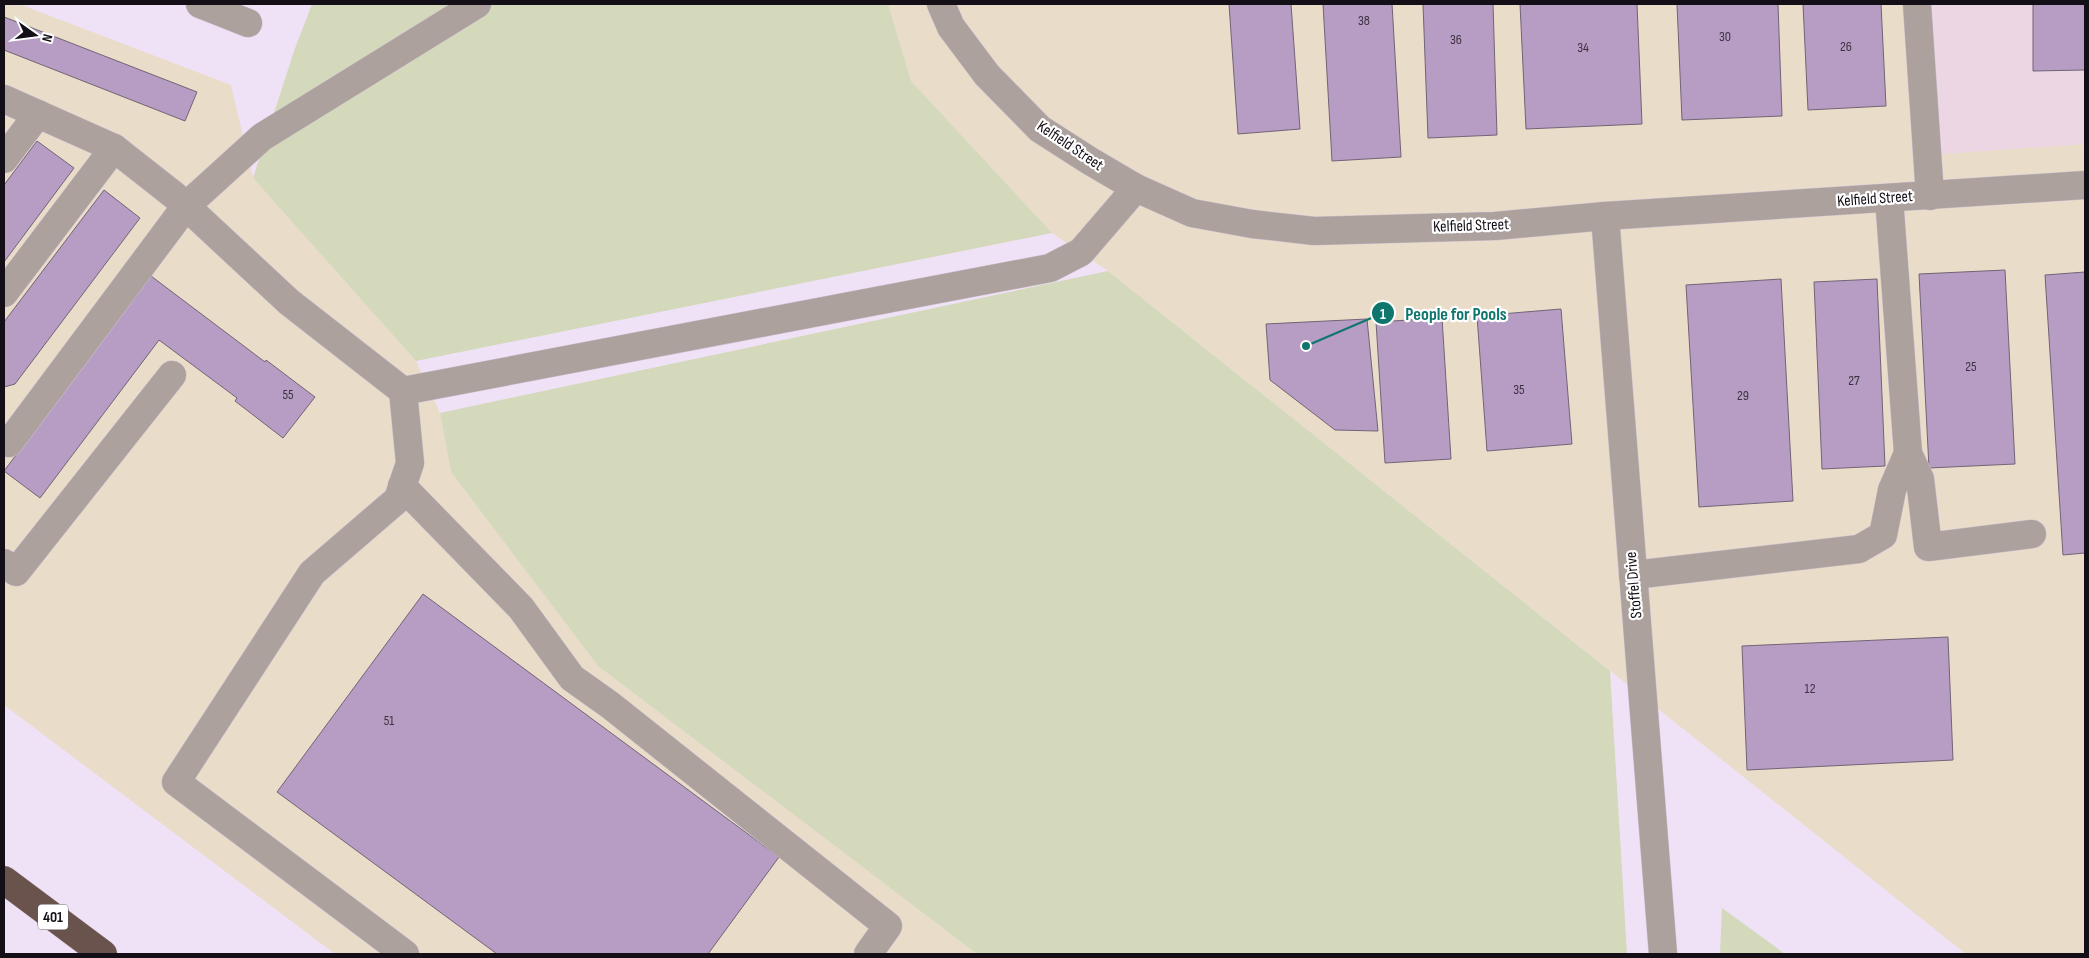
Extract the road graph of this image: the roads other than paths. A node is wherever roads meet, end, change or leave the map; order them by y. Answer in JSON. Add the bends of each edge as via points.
{"nodes":[{"id":1,"x":200,"y":4,"type":"edge"},
{"id":2,"x":477,"y":4,"type":"edge"},
{"id":3,"x":941,"y":4,"type":"edge"},
{"id":4,"x":1917,"y":4,"type":"edge"},
{"id":5,"x":248,"y":23,"type":"dead end"},
{"id":6,"x":4,"y":100,"type":"edge"},
{"id":7,"x":38,"y":114,"type":"junction"},
{"id":8,"x":114,"y":148,"type":"junction"},
{"id":9,"x":4,"y":159,"type":"edge"},
{"id":10,"x":2085,"y":185,"type":"edge"},
{"id":11,"x":1136,"y":188,"type":"junction"},
{"id":12,"x":1930,"y":196,"type":"junction"},
{"id":13,"x":1889,"y":198,"type":"junction"},
{"id":14,"x":186,"y":206,"type":"junction"},
{"id":15,"x":1604,"y":216,"type":"junction"},
{"id":16,"x":4,"y":293,"type":"edge"},
{"id":17,"x":172,"y":375,"type":"dead end"},
{"id":18,"x":403,"y":391,"type":"junction"},
{"id":19,"x":6,"y":444,"type":"edge"},
{"id":20,"x":1908,"y":453,"type":"junction"},
{"id":21,"x":402,"y":486,"type":"junction"},
{"id":22,"x":2032,"y":534,"type":"dead end"},
{"id":23,"x":4,"y":563,"type":"edge"},
{"id":24,"x":1633,"y":575,"type":"junction"},
{"id":25,"x":4,"y":880,"type":"edge"},
{"id":26,"x":103,"y":954,"type":"edge"},
{"id":27,"x":405,"y":954,"type":"edge"},
{"id":28,"x":868,"y":954,"type":"edge"},
{"id":29,"x":1663,"y":954,"type":"edge"}],
"edges":[{"from":1,"to":5,"type":"street"},
{"from":2,"to":14,"type":"street","via":[[262,137]]},
{"from":3,"to":11,"type":"street","name":"Kelfield Street","via":[[951,27],[987,75],[1040,129]]},
{"from":4,"to":12,"type":"street"},
{"from":6,"to":7,"type":"street"},
{"from":7,"to":8,"type":"street"},
{"from":7,"to":9,"type":"street"},
{"from":8,"to":14,"type":"street"},
{"from":8,"to":16,"type":"street"},
{"from":10,"to":12,"type":"street","name":"Kelfield Street"},
{"from":11,"to":15,"type":"street","name":"Kelfield Street","via":[[1192,213],[1314,231],[1495,226]]},
{"from":11,"to":18,"type":"street","via":[[1081,252],[1050,268]]},
{"from":12,"to":13,"type":"street","name":"Kelfield Street"},
{"from":13,"to":15,"type":"street","name":"Kelfield Street"},
{"from":13,"to":20,"type":"street"},
{"from":14,"to":18,"type":"street","via":[[289,302]]},
{"from":14,"to":19,"type":"street"},
{"from":15,"to":24,"type":"street","name":"Stoffel Drive"},
{"from":17,"to":23,"type":"street","via":[[16,572]]},
{"from":18,"to":21,"type":"street","via":[[410,463]]},
{"from":20,"to":22,"type":"street","via":[[1920,478],[1928,547]]},
{"from":20,"to":24,"type":"street","via":[[1892,490],[1883,535],[1859,549]]},
{"from":21,"to":27,"type":"street","via":[[398,499],[312,573],[176,782]]},
{"from":21,"to":28,"type":"street","via":[[521,608],[572,678],[888,926]]},
{"from":24,"to":29,"type":"street","name":"Stoffel Drive"},
{"from":25,"to":26,"type":"highway","number":"401"}]}
